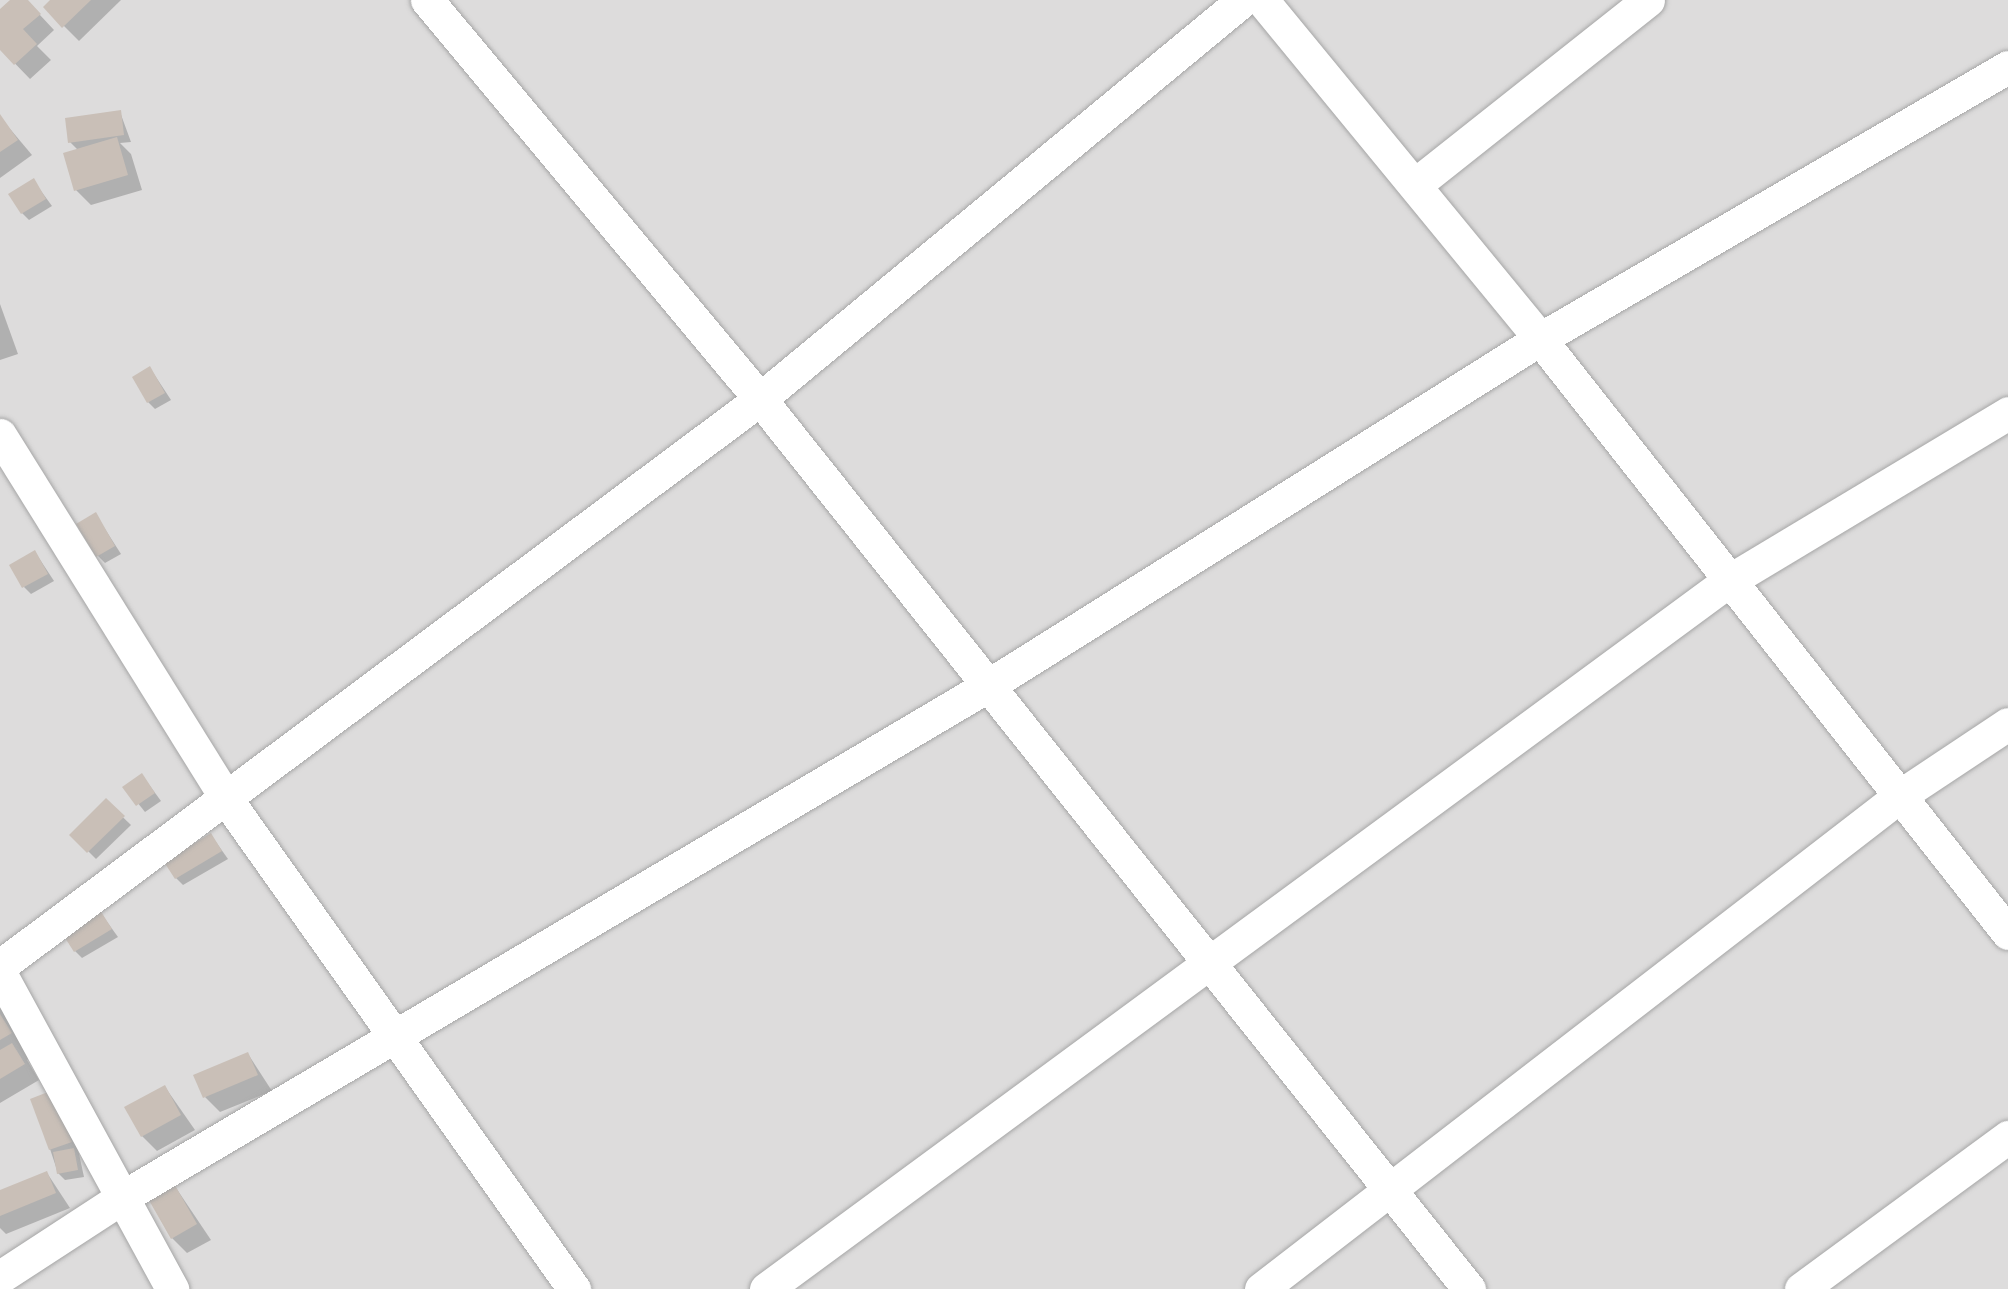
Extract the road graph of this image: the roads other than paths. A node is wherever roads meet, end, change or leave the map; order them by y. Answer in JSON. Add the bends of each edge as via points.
{"nodes":[{"id":1,"x":427,"y":0,"type":"edge"},
{"id":2,"x":1242,"y":0,"type":"edge"},
{"id":3,"x":1262,"y":0,"type":"edge"},
{"id":4,"x":1648,"y":0,"type":"edge"},
{"id":5,"x":2008,"y":67,"type":"edge"},
{"id":6,"x":1416,"y":184,"type":"junction"},
{"id":7,"x":1540,"y":339,"type":"junction"},
{"id":8,"x":760,"y":399,"type":"junction"},
{"id":9,"x":2008,"y":413,"type":"edge"},
{"id":10,"x":0,"y":435,"type":"edge"},
{"id":11,"x":1727,"y":582,"type":"junction"},
{"id":12,"x":989,"y":685,"type":"junction"},
{"id":13,"x":2008,"y":724,"type":"edge"},
{"id":14,"x":1901,"y":795,"type":"junction"},
{"id":15,"x":228,"y":800,"type":"junction"},
{"id":16,"x":2008,"y":933,"type":"edge"},
{"id":17,"x":1211,"y":958,"type":"junction"},
{"id":18,"x":0,"y":965,"type":"edge"},
{"id":19,"x":0,"y":973,"type":"edge"},
{"id":20,"x":396,"y":1037,"type":"junction"},
{"id":21,"x":2008,"y":1137,"type":"edge"},
{"id":22,"x":1393,"y":1189,"type":"junction"},
{"id":23,"x":126,"y":1195,"type":"junction"},
{"id":24,"x":0,"y":1277,"type":"edge"},
{"id":25,"x":172,"y":1289,"type":"edge"},
{"id":26,"x":575,"y":1289,"type":"edge"},
{"id":27,"x":766,"y":1289,"type":"edge"},
{"id":28,"x":1261,"y":1289,"type":"edge"},
{"id":29,"x":1469,"y":1289,"type":"edge"},
{"id":30,"x":1801,"y":1289,"type":"edge"}],
"edges":[{"from":1,"to":8,"type":"street"},
{"from":2,"to":8,"type":"street"},
{"from":3,"to":6,"type":"street"},
{"from":4,"to":6,"type":"street"},
{"from":5,"to":7,"type":"street"},
{"from":6,"to":7,"type":"street"},
{"from":7,"to":11,"type":"street"},
{"from":7,"to":12,"type":"street"},
{"from":8,"to":12,"type":"street"},
{"from":8,"to":15,"type":"street"},
{"from":9,"to":11,"type":"street"},
{"from":10,"to":15,"type":"street"},
{"from":11,"to":14,"type":"street"},
{"from":11,"to":17,"type":"street"},
{"from":12,"to":17,"type":"street"},
{"from":12,"to":20,"type":"street"},
{"from":13,"to":14,"type":"street"},
{"from":14,"to":16,"type":"street"},
{"from":14,"to":22,"type":"street"},
{"from":15,"to":18,"type":"street"},
{"from":15,"to":20,"type":"street"},
{"from":17,"to":22,"type":"street"},
{"from":17,"to":27,"type":"street"},
{"from":19,"to":23,"type":"street"},
{"from":20,"to":23,"type":"street"},
{"from":20,"to":26,"type":"street"},
{"from":21,"to":30,"type":"street"},
{"from":22,"to":28,"type":"street"},
{"from":22,"to":29,"type":"street"},
{"from":23,"to":24,"type":"street"},
{"from":23,"to":25,"type":"street"}]}
